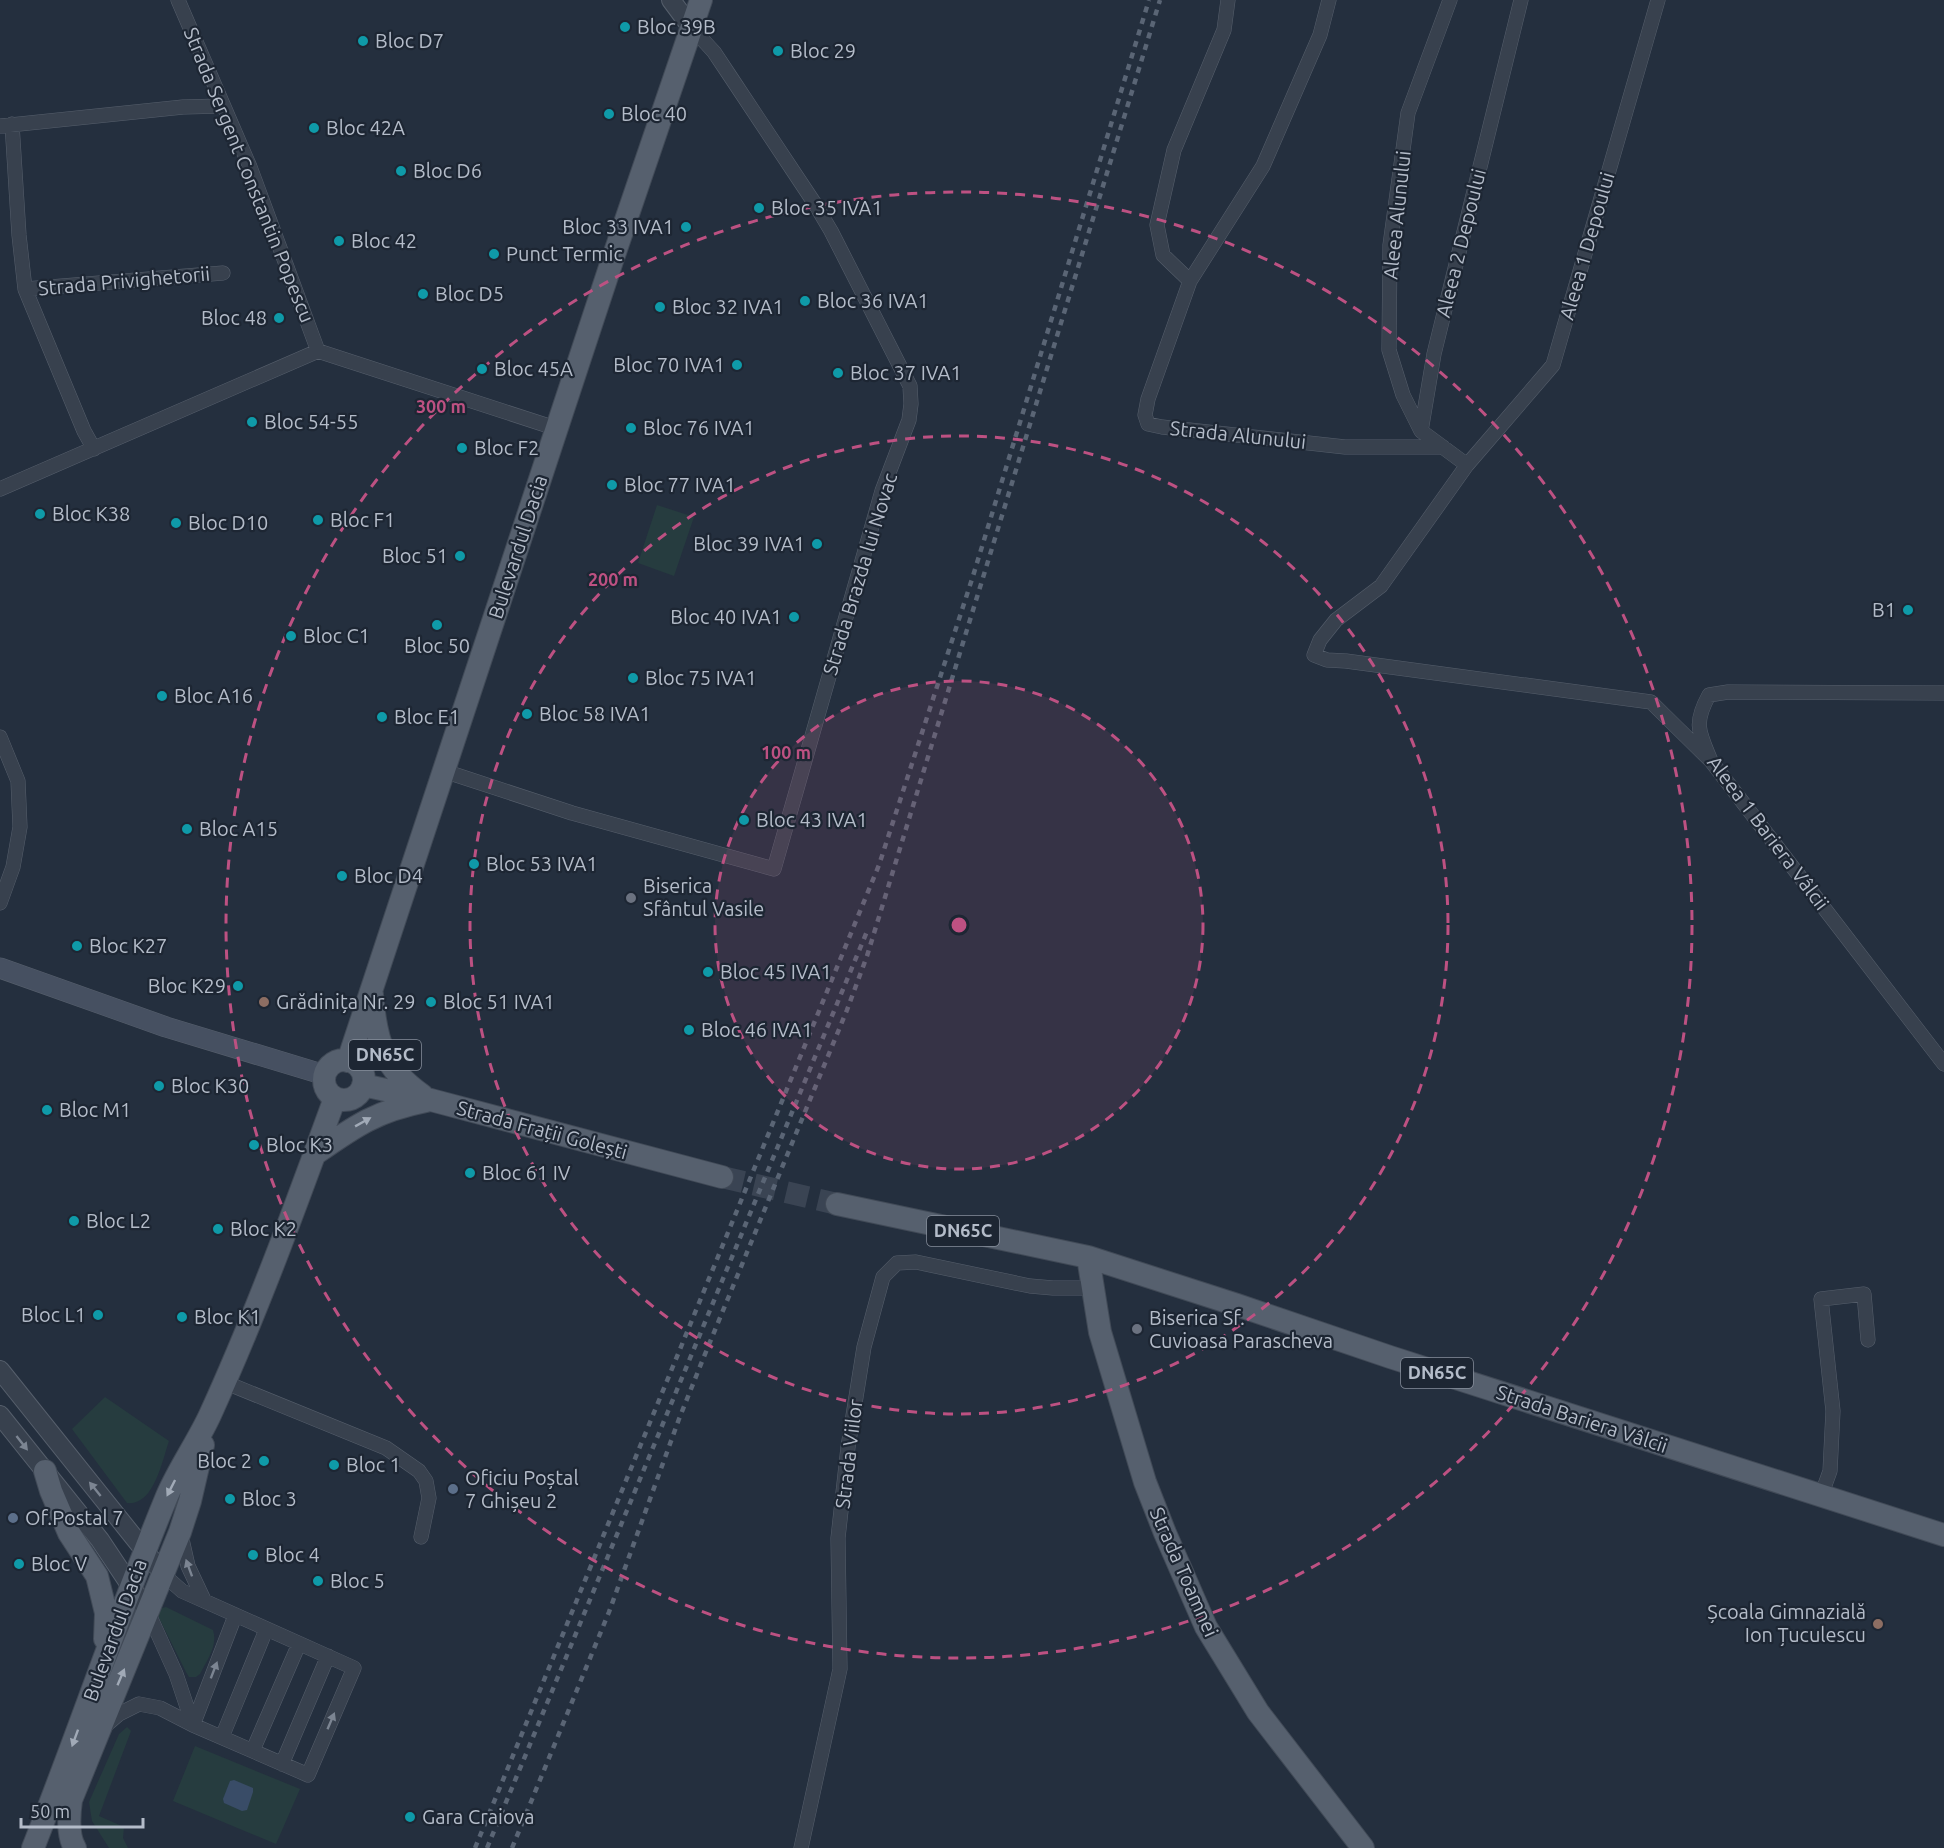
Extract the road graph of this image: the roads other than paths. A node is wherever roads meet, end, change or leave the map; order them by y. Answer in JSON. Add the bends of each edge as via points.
{"nodes":[{"id":1,"x":178,"y":0,"type":"edge"},
{"id":2,"x":671,"y":0,"type":"edge"},
{"id":3,"x":701,"y":0,"type":"edge"},
{"id":4,"x":1228,"y":0,"type":"edge"},
{"id":5,"x":1329,"y":0,"type":"edge"},
{"id":6,"x":1450,"y":0,"type":"edge"},
{"id":7,"x":1521,"y":0,"type":"edge"},
{"id":8,"x":1658,"y":0,"type":"edge"},
{"id":9,"x":691,"y":27,"type":"junction"},
{"id":10,"x":222,"y":106,"type":"junction"},
{"id":11,"x":6,"y":125,"type":"edge"},
{"id":12,"x":223,"y":273,"type":"dead end"},
{"id":13,"x":1190,"y":281,"type":"junction"},
{"id":14,"x":25,"y":289,"type":"junction"},
{"id":15,"x":318,"y":351,"type":"junction"},
{"id":16,"x":558,"y":429,"type":"junction"},
{"id":17,"x":1421,"y":431,"type":"junction"},
{"id":18,"x":1443,"y":447,"type":"junction"},
{"id":19,"x":94,"y":449,"type":"junction"},
{"id":20,"x":1467,"y":465,"type":"junction"},
{"id":21,"x":0,"y":489,"type":"edge"},
{"id":22,"x":1944,"y":693,"type":"edge"},
{"id":23,"x":0,"y":737,"type":"edge"},
{"id":24,"x":1711,"y":761,"type":"junction"},
{"id":25,"x":444,"y":771,"type":"junction"},
{"id":26,"x":0,"y":903,"type":"edge"},
{"id":27,"x":0,"y":968,"type":"edge"},
{"id":28,"x":371,"y":991,"type":"junction"},
{"id":29,"x":348,"y":1060,"type":"junction"},
{"id":30,"x":1944,"y":1064,"type":"edge"},
{"id":31,"x":325,"y":1075,"type":"junction"},
{"id":32,"x":363,"y":1084,"type":"junction"},
{"id":33,"x":335,"y":1098,"type":"junction"},
{"id":34,"x":431,"y":1100,"type":"junction"},
{"id":35,"x":315,"y":1154,"type":"junction"},
{"id":36,"x":722,"y":1177,"type":"tunnel mouth"},
{"id":37,"x":837,"y":1204,"type":"tunnel mouth"},
{"id":38,"x":1088,"y":1257,"type":"junction"},
{"id":39,"x":1094,"y":1288,"type":"junction"},
{"id":40,"x":1868,"y":1340,"type":"dead end"},
{"id":41,"x":0,"y":1370,"type":"edge"},
{"id":42,"x":224,"y":1382,"type":"junction"},
{"id":43,"x":0,"y":1415,"type":"edge"},
{"id":44,"x":209,"y":1417,"type":"junction"},
{"id":45,"x":45,"y":1472,"type":"junction"},
{"id":46,"x":1821,"y":1496,"type":"junction"},
{"id":47,"x":180,"y":1532,"type":"junction"},
{"id":48,"x":1944,"y":1535,"type":"edge"},
{"id":49,"x":421,"y":1537,"type":"dead end"},
{"id":50,"x":145,"y":1550,"type":"junction"},
{"id":51,"x":164,"y":1575,"type":"junction"},
{"id":52,"x":131,"y":1584,"type":"junction"},
{"id":53,"x":204,"y":1600,"type":"junction"},
{"id":54,"x":148,"y":1612,"type":"junction"},
{"id":55,"x":235,"y":1616,"type":"junction"},
{"id":56,"x":266,"y":1630,"type":"junction"},
{"id":57,"x":299,"y":1644,"type":"junction"},
{"id":58,"x":328,"y":1656,"type":"junction"},
{"id":59,"x":104,"y":1659,"type":"junction"},
{"id":60,"x":193,"y":1725,"type":"junction"},
{"id":61,"x":99,"y":1731,"type":"junction"},
{"id":62,"x":222,"y":1737,"type":"junction"},
{"id":63,"x":253,"y":1750,"type":"junction"},
{"id":64,"x":282,"y":1764,"type":"junction"},
{"id":65,"x":74,"y":1846,"type":"edge"},
{"id":66,"x":33,"y":1848,"type":"edge"},
{"id":67,"x":42,"y":1848,"type":"edge"},
{"id":68,"x":801,"y":1848,"type":"edge"},
{"id":69,"x":1363,"y":1848,"type":"edge"}],
"edges":[{"from":1,"to":10,"type":"street","name":"Strada Sergent Constantin Popescu"},
{"from":2,"to":9,"type":"street","name":"Strada Brazda lui Novac"},
{"from":3,"to":9,"type":"main road","name":"Bulevardul Dacia"},
{"from":4,"to":13,"type":"street","via":[[1224,30],[1174,150],[1157,225],[1163,255]]},
{"from":5,"to":13,"type":"street","name":"Strada Alunului","via":[[1320,35],[1263,166]]},
{"from":6,"to":17,"type":"street","name":"Aleea Alunului","via":[[1408,113],[1390,245],[1389,350],[1403,395]]},
{"from":7,"to":17,"type":"street","name":"Aleea 2 Depoului","via":[[1434,354]]},
{"from":8,"to":20,"type":"street","name":"Aleea 1 Depoului","via":[[1553,365]]},
{"from":9,"to":16,"type":"main road","name":"Bulevardul Dacia"},
{"from":9,"to":25,"type":"street","name":"Strada Brazda lui Novac","via":[[724,66],[815,204],[910,386],[909,420],[882,491],[774,869],[572,813]]},
{"from":10,"to":11,"type":"street"},
{"from":10,"to":15,"type":"street","name":"Strada Sergent Constantin Popescu","via":[[250,167]]},
{"from":11,"to":14,"type":"street","name":"Strada Privighetorii"},
{"from":12,"to":14,"type":"street","name":"Strada Privighetorii"},
{"from":13,"to":18,"type":"street","name":"Strada Alunului","via":[[1148,399],[1148,424],[1346,447]]},
{"from":14,"to":19,"type":"street","name":"Strada Privighetorii"},
{"from":15,"to":16,"type":"street"},
{"from":15,"to":19,"type":"street"},
{"from":16,"to":25,"type":"main road","name":"Bulevardul Dacia"},
{"from":17,"to":18,"type":"street"},
{"from":18,"to":20,"type":"street"},
{"from":19,"to":21,"type":"street"},
{"from":20,"to":24,"type":"street","name":"Aleea 1 Depoului","via":[[1381,586],[1336,620],[1314,655],[1326,660],[1651,702]]},
{"from":22,"to":24,"type":"street","name":"Aleea 1 Bariera Vâlcii","via":[[1709,695],[1700,711],[1699,730]]},
{"from":23,"to":26,"type":"street","via":[[18,781],[20,827],[14,867]]},
{"from":24,"to":30,"type":"street","name":"Aleea 1 Bariera Vâlcii"},
{"from":25,"to":28,"type":"main road","name":"Bulevardul Dacia"},
{"from":27,"to":31,"type":"main road","number":"DN65C","via":[[166,1027]]},
{"from":28,"to":29,"type":"main road","name":"Bulevardul Dacia"},
{"from":28,"to":34,"type":"main road","number":"DN65C","via":[[374,1020],[388,1063],[406,1084]]},
{"from":29,"to":31,"type":"main road","via":[[329,1066]]},
{"from":29,"to":32,"type":"main road","via":[[363,1074]]},
{"from":31,"to":33,"type":"main road","via":[[326,1090]]},
{"from":32,"to":33,"type":"main road","via":[[354,1098]]},
{"from":32,"to":34,"type":"main road","name":"Strada Frații Golești","number":"DN65C"},
{"from":33,"to":35,"type":"main road","name":"Bulevardul Dacia"},
{"from":35,"to":34,"type":"main road","number":"DN65C","one_way":true,"via":[[365,1120]]},
{"from":34,"to":36,"type":"main road","name":"Strada Frații Golești","number":"DN65C"},
{"from":35,"to":42,"type":"main road","name":"Bulevardul Dacia"},
{"from":37,"to":38,"type":"main road","name":"Strada Bariera Vâlcii","number":"DN65C"},
{"from":38,"to":39,"type":"main road","name":"Strada Toamnei"},
{"from":38,"to":46,"type":"main road","name":"Strada Bariera Vâlcii","number":"DN65C"},
{"from":39,"to":68,"type":"street","name":"Strada Viilor","via":[[1030,1286],[916,1262],[897,1263],[883,1277],[864,1347],[839,1526],[840,1669]]},
{"from":39,"to":69,"type":"main road","name":"Strada Toamnei","via":[[1100,1332],[1145,1482],[1206,1627],[1258,1712]]},
{"from":40,"to":46,"type":"street","via":[[1864,1294],[1821,1299],[1833,1411],[1830,1471]]},
{"from":50,"to":41,"type":"street","one_way":true},
{"from":42,"to":44,"type":"main road","name":"Bulevardul Dacia"},
{"from":42,"to":49,"type":"street","via":[[386,1448],[419,1471],[426,1480],[429,1498]]},
{"from":43,"to":45,"type":"street","one_way":true},
{"from":44,"to":47,"type":"main road","name":"Bulevardul Dacia"},
{"from":44,"to":50,"type":"main road","name":"Bulevardul Dacia","one_way":true,"via":[[169,1492]]},
{"from":45,"to":52,"type":"street"},
{"from":45,"to":59,"type":"main road","via":[[69,1533],[102,1590],[106,1613]]},
{"from":46,"to":48,"type":"main road","name":"Strada Bariera Vâlcii","number":"DN65C"},
{"from":47,"to":51,"type":"main road","name":"Bulevardul Dacia"},
{"from":53,"to":47,"type":"street","one_way":true,"via":[[188,1566]]},
{"from":50,"to":51,"type":"street"},
{"from":50,"to":52,"type":"main road","name":"Bulevardul Dacia"},
{"from":51,"to":53,"type":"street","via":[[183,1591]]},
{"from":51,"to":54,"type":"main road","name":"Bulevardul Dacia"},
{"from":52,"to":54,"type":"street"},
{"from":52,"to":59,"type":"main road","name":"Bulevardul Dacia"},
{"from":53,"to":55,"type":"street"},
{"from":54,"to":60,"type":"street","via":[[176,1674]]},
{"from":61,"to":54,"type":"main road","name":"Bulevardul Dacia","one_way":true},
{"from":55,"to":56,"type":"street"},
{"from":60,"to":55,"type":"street","one_way":true},
{"from":56,"to":57,"type":"street"},
{"from":56,"to":62,"type":"street"},
{"from":57,"to":58,"type":"street"},
{"from":57,"to":63,"type":"street"},
{"from":58,"to":64,"type":"street"},
{"from":64,"to":58,"type":"street","one_way":true,"via":[[308,1775],[354,1668]]},
{"from":59,"to":66,"type":"main road","name":"Bulevardul Dacia","one_way":true},
{"from":60,"to":61,"type":"street","via":[[160,1708],[139,1704],[118,1714]]},
{"from":60,"to":62,"type":"street"},
{"from":61,"to":65,"type":"main road","name":"Bulevardul Dacia","via":[[70,1800]]},
{"from":62,"to":63,"type":"street"},
{"from":63,"to":64,"type":"street"},
{"from":65,"to":67,"type":"main road"}]}
